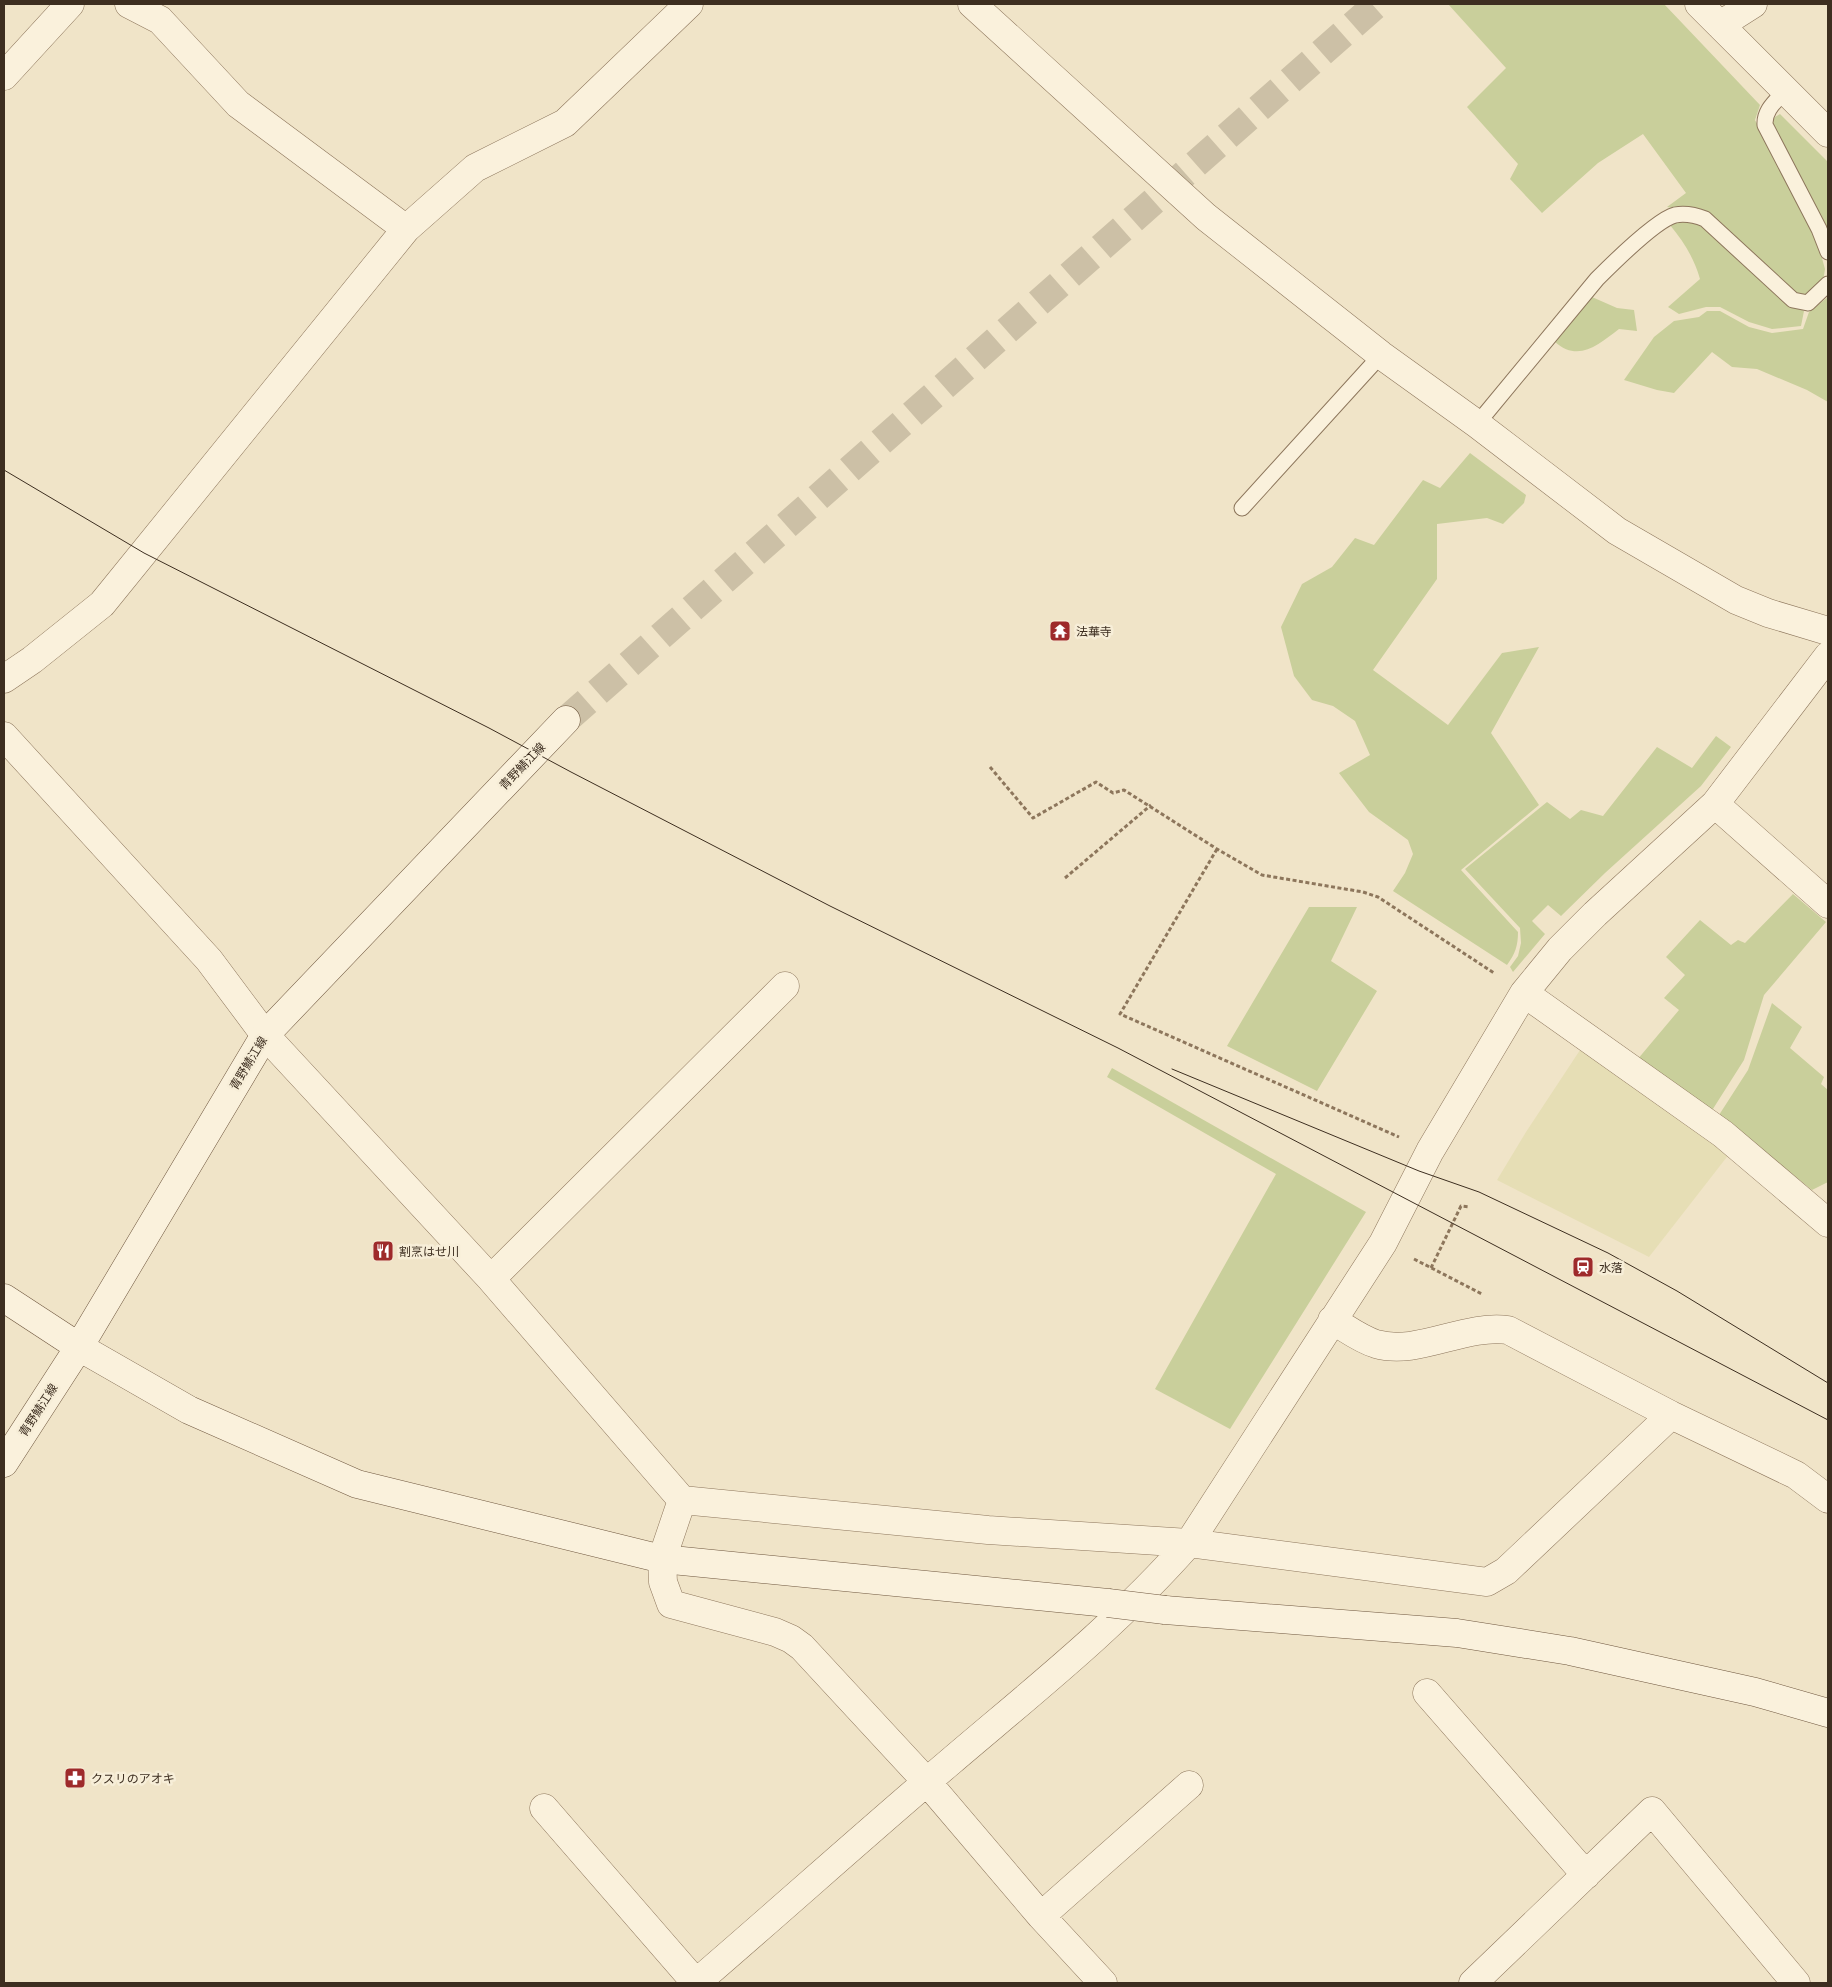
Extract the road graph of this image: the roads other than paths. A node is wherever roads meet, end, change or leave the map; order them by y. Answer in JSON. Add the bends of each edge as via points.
{"nodes":[{"id":1,"x":70,"y":4,"type":"edge"},
{"id":2,"x":129,"y":4,"type":"edge"},
{"id":3,"x":690,"y":4,"type":"edge"},
{"id":4,"x":972,"y":4,"type":"edge"},
{"id":5,"x":1699,"y":4,"type":"edge"},
{"id":6,"x":1753,"y":4,"type":"edge"},
{"id":7,"x":167,"y":12,"type":"edge"},
{"id":8,"x":1720,"y":25,"type":"junction"},
{"id":9,"x":4,"y":76,"type":"edge"},
{"id":10,"x":1785,"y":91,"type":"junction"},
{"id":11,"x":1828,"y":133,"type":"edge"},
{"id":12,"x":406,"y":230,"type":"junction"},
{"id":13,"x":1828,"y":252,"type":"edge"},
{"id":14,"x":1828,"y":284,"type":"edge"},
{"id":15,"x":1382,"y":356,"type":"junction"},
{"id":16,"x":1477,"y":424,"type":"junction"},
{"id":17,"x":1242,"y":508,"type":"dead end"},
{"id":18,"x":1828,"y":632,"type":"edge"},
{"id":19,"x":1828,"y":656,"type":"edge"},
{"id":20,"x":4,"y":679,"type":"edge"},
{"id":21,"x":566,"y":720,"type":"tunnel mouth"},
{"id":22,"x":4,"y":736,"type":"edge"},
{"id":23,"x":1715,"y":804,"type":"junction"},
{"id":24,"x":1828,"y":904,"type":"edge"},
{"id":25,"x":785,"y":986,"type":"dead end"},
{"id":26,"x":1524,"y":993,"type":"junction"},
{"id":27,"x":265,"y":1035,"type":"junction"},
{"id":28,"x":1828,"y":1223,"type":"edge"},
{"id":29,"x":491,"y":1279,"type":"junction"},
{"id":30,"x":4,"y":1298,"type":"edge"},
{"id":31,"x":1332,"y":1320,"type":"junction"},
{"id":32,"x":80,"y":1347,"type":"junction"},
{"id":33,"x":1671,"y":1415,"type":"junction"},
{"id":34,"x":4,"y":1463,"type":"edge"},
{"id":35,"x":1828,"y":1499,"type":"edge"},
{"id":36,"x":682,"y":1500,"type":"junction"},
{"id":37,"x":1189,"y":1543,"type":"junction"},
{"id":38,"x":662,"y":1558,"type":"junction"},
{"id":39,"x":1427,"y":1693,"type":"dead end"},
{"id":40,"x":1828,"y":1713,"type":"edge"},
{"id":41,"x":927,"y":1782,"type":"junction"},
{"id":42,"x":1189,"y":1784,"type":"dead end"},
{"id":43,"x":544,"y":1808,"type":"dead end"},
{"id":44,"x":1586,"y":1874,"type":"junction"},
{"id":45,"x":1041,"y":1916,"type":"junction"},
{"id":46,"x":696,"y":1983,"type":"edge"},
{"id":47,"x":1103,"y":1983,"type":"edge"},
{"id":48,"x":1472,"y":1983,"type":"edge"},
{"id":49,"x":1796,"y":1983,"type":"edge"}],
"edges":[{"from":1,"to":9,"type":"street"},
{"from":2,"to":7,"type":"street"},
{"from":3,"to":12,"type":"street","via":[[565,124],[476,168]]},
{"from":4,"to":15,"type":"street","via":[[1206,217]]},
{"from":5,"to":8,"type":"street"},
{"from":6,"to":8,"type":"street"},
{"from":7,"to":12,"type":"street","via":[[238,104]]},
{"from":8,"to":10,"type":"street"},
{"from":10,"to":11,"type":"street"},
{"from":10,"to":13,"type":"lane","via":[[1767,111],[1765,125]]},
{"from":12,"to":20,"type":"street","via":[[102,604]]},
{"from":14,"to":16,"type":"lane","via":[[1808,304],[1793,300],[1706,219],[1687,214],[1674,216],[1662,221],[1603,273]]},
{"from":15,"to":16,"type":"street"},
{"from":15,"to":17,"type":"lane"},
{"from":16,"to":18,"type":"street","via":[[1617,531],[1736,600]]},
{"from":19,"to":23,"type":"street"},
{"from":21,"to":27,"type":"street","name":"青野鯖江線"},
{"from":22,"to":27,"type":"street","via":[[209,960]]},
{"from":23,"to":24,"type":"street"},
{"from":23,"to":26,"type":"street","via":[[1589,919]]},
{"from":25,"to":29,"type":"street"},
{"from":26,"to":28,"type":"street","via":[[1724,1134]]},
{"from":26,"to":31,"type":"street","via":[[1430,1151],[1383,1243]]},
{"from":27,"to":29,"type":"street"},
{"from":27,"to":32,"type":"street","name":"青野鯖江線"},
{"from":29,"to":36,"type":"street"},
{"from":30,"to":32,"type":"street"},
{"from":31,"to":33,"type":"street","via":[[1375,1344],[1394,1347],[1492,1328],[1508,1330]]},
{"from":31,"to":37,"type":"street"},
{"from":32,"to":34,"type":"street","name":"青野鯖江線"},
{"from":32,"to":38,"type":"street","via":[[189,1410],[357,1484]]},
{"from":33,"to":35,"type":"street","via":[[1796,1475]]},
{"from":33,"to":37,"type":"street","via":[[1506,1571],[1487,1582]]},
{"from":36,"to":37,"type":"street","via":[[988,1530]]},
{"from":36,"to":38,"type":"street"},
{"from":37,"to":41,"type":"street","via":[[1127,1610]]},
{"from":38,"to":40,"type":"street","bridge":true,"via":[[1165,1610],[1457,1633],[1570,1651],[1755,1692]]},
{"from":38,"to":41,"type":"street","via":[[663,1582],[671,1604],[791,1638]]},
{"from":39,"to":44,"type":"street"},
{"from":41,"to":45,"type":"street"},
{"from":41,"to":46,"type":"street"},
{"from":42,"to":45,"type":"street"},
{"from":43,"to":46,"type":"street"},
{"from":44,"to":48,"type":"street"},
{"from":44,"to":49,"type":"street","via":[[1652,1811]]},
{"from":45,"to":47,"type":"street"}]}
